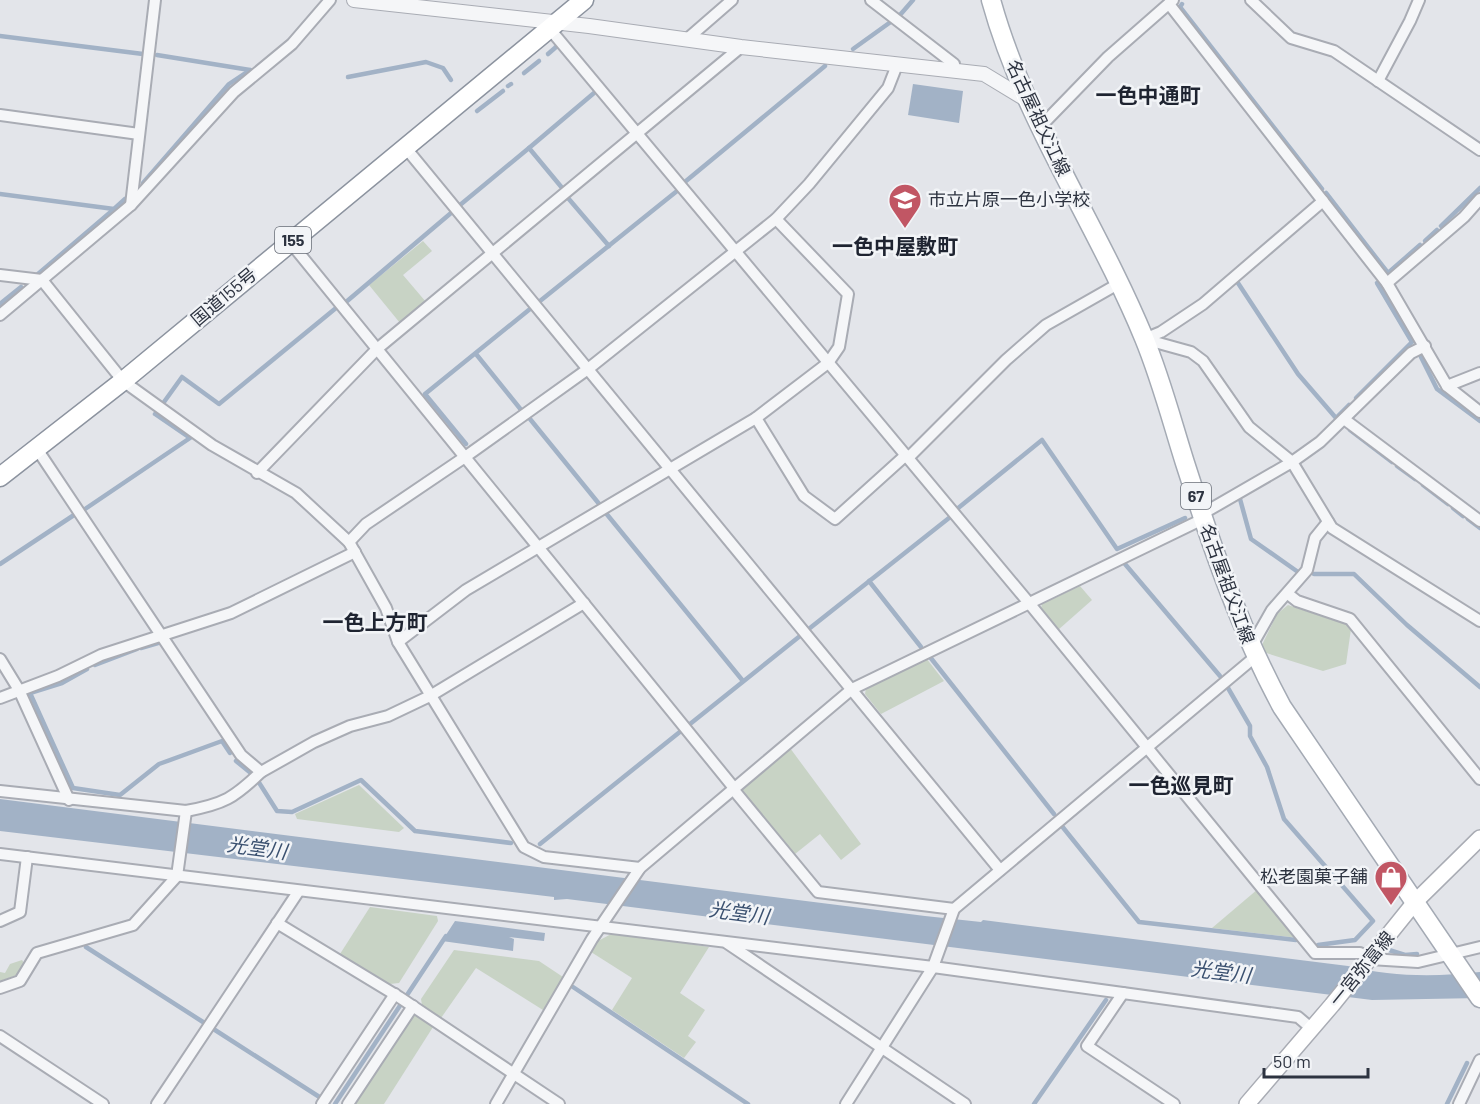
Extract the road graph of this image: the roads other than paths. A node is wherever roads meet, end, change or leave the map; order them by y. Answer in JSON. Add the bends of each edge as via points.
{"nodes":[{"id":1,"x":155,"y":0,"type":"edge"},
{"id":2,"x":330,"y":0,"type":"edge"},
{"id":3,"x":354,"y":0,"type":"edge"},
{"id":4,"x":584,"y":0,"type":"edge"},
{"id":5,"x":732,"y":0,"type":"edge"},
{"id":6,"x":871,"y":0,"type":"edge"},
{"id":7,"x":991,"y":0,"type":"edge"},
{"id":8,"x":1251,"y":0,"type":"edge"},
{"id":9,"x":1419,"y":0,"type":"edge"},
{"id":10,"x":1171,"y":2,"type":"edge"},
{"id":11,"x":403,"y":3,"type":"edge"},
{"id":12,"x":553,"y":25,"type":"junction"},
{"id":13,"x":686,"y":40,"type":"junction"},
{"id":14,"x":741,"y":47,"type":"junction"},
{"id":15,"x":897,"y":65,"type":"junction"},
{"id":16,"x":955,"y":71,"type":"junction"},
{"id":17,"x":1378,"y":81,"type":"junction"},
{"id":18,"x":1027,"y":100,"type":"junction"},
{"id":19,"x":0,"y":115,"type":"edge"},
{"id":20,"x":1041,"y":126,"type":"junction"},
{"id":21,"x":637,"y":133,"type":"junction"},
{"id":22,"x":139,"y":134,"type":"junction"},
{"id":23,"x":405,"y":147,"type":"junction"},
{"id":24,"x":1480,"y":150,"type":"edge"},
{"id":25,"x":1480,"y":199,"type":"edge"},
{"id":26,"x":1323,"y":201,"type":"junction"},
{"id":27,"x":131,"y":205,"type":"junction"},
{"id":28,"x":776,"y":219,"type":"junction"},
{"id":29,"x":290,"y":242,"type":"junction"},
{"id":30,"x":736,"y":252,"type":"junction"},
{"id":31,"x":493,"y":254,"type":"junction"},
{"id":32,"x":0,"y":275,"type":"edge"},
{"id":33,"x":42,"y":280,"type":"junction"},
{"id":34,"x":1387,"y":283,"type":"junction"},
{"id":35,"x":1118,"y":284,"type":"junction"},
{"id":36,"x":0,"y":315,"type":"edge"},
{"id":37,"x":1144,"y":339,"type":"junction"},
{"id":38,"x":1425,"y":346,"type":"junction"},
{"id":39,"x":377,"y":349,"type":"junction"},
{"id":40,"x":828,"y":363,"type":"junction"},
{"id":41,"x":588,"y":369,"type":"junction"},
{"id":42,"x":1480,"y":373,"type":"edge"},
{"id":43,"x":123,"y":381,"type":"junction"},
{"id":44,"x":1447,"y":386,"type":"junction"},
{"id":45,"x":1480,"y":412,"type":"edge"},
{"id":46,"x":756,"y":418,"type":"junction"},
{"id":47,"x":1344,"y":418,"type":"junction"},
{"id":48,"x":37,"y":449,"type":"junction"},
{"id":49,"x":907,"y":457,"type":"junction"},
{"id":50,"x":465,"y":458,"type":"junction"},
{"id":51,"x":1292,"y":462,"type":"junction"},
{"id":52,"x":671,"y":469,"type":"junction"},
{"id":53,"x":257,"y":473,"type":"junction"},
{"id":54,"x":0,"y":477,"type":"edge"},
{"id":55,"x":1202,"y":517,"type":"junction"},
{"id":56,"x":1480,"y":521,"type":"edge"},
{"id":57,"x":1328,"y":522,"type":"junction"},
{"id":58,"x":349,"y":542,"type":"junction"},
{"id":59,"x":538,"y":547,"type":"junction"},
{"id":60,"x":355,"y":552,"type":"junction"},
{"id":61,"x":1288,"y":594,"type":"junction"},
{"id":62,"x":584,"y":603,"type":"junction"},
{"id":63,"x":1029,"y":603,"type":"junction"},
{"id":64,"x":1480,"y":621,"type":"edge"},
{"id":65,"x":161,"y":634,"type":"junction"},
{"id":66,"x":398,"y":642,"type":"junction"},
{"id":67,"x":1253,"y":652,"type":"junction"},
{"id":68,"x":0,"y":659,"type":"edge"},
{"id":69,"x":852,"y":689,"type":"junction"},
{"id":70,"x":19,"y":690,"type":"junction"},
{"id":71,"x":430,"y":696,"type":"junction"},
{"id":72,"x":0,"y":698,"type":"edge"},
{"id":73,"x":1146,"y":748,"type":"junction"},
{"id":74,"x":261,"y":772,"type":"junction"},
{"id":75,"x":1480,"y":779,"type":"edge"},
{"id":76,"x":733,"y":788,"type":"junction"},
{"id":77,"x":0,"y":791,"type":"edge"},
{"id":78,"x":69,"y":800,"type":"junction"},
{"id":79,"x":186,"y":813,"type":"junction"},
{"id":80,"x":1480,"y":837,"type":"edge"},
{"id":81,"x":0,"y":854,"type":"edge"},
{"id":82,"x":27,"y":857,"type":"junction"},
{"id":83,"x":639,"y":869,"type":"junction"},
{"id":84,"x":178,"y":870,"type":"junction"},
{"id":85,"x":1000,"y":870,"type":"junction"},
{"id":86,"x":298,"y":892,"type":"junction"},
{"id":87,"x":1415,"y":902,"type":"junction"},
{"id":88,"x":954,"y":910,"type":"junction"},
{"id":89,"x":0,"y":921,"type":"edge"},
{"id":90,"x":277,"y":923,"type":"junction"},
{"id":91,"x":603,"y":925,"type":"junction"},
{"id":92,"x":724,"y":941,"type":"junction"},
{"id":93,"x":1480,"y":946,"type":"edge"},
{"id":94,"x":1454,"y":959,"type":"junction"},
{"id":95,"x":1369,"y":960,"type":"junction"},
{"id":96,"x":935,"y":961,"type":"junction"},
{"id":97,"x":0,"y":988,"type":"edge"},
{"id":98,"x":1123,"y":993,"type":"junction"},
{"id":99,"x":397,"y":996,"type":"junction"},
{"id":100,"x":1480,"y":998,"type":"edge"},
{"id":101,"x":411,"y":1005,"type":"junction"},
{"id":102,"x":1312,"y":1029,"type":"junction"},
{"id":103,"x":0,"y":1036,"type":"edge"},
{"id":104,"x":883,"y":1048,"type":"junction"},
{"id":105,"x":1480,"y":1060,"type":"edge"},
{"id":106,"x":513,"y":1074,"type":"junction"},
{"id":107,"x":104,"y":1104,"type":"edge"},
{"id":108,"x":157,"y":1104,"type":"edge"},
{"id":109,"x":322,"y":1104,"type":"edge"},
{"id":110,"x":348,"y":1104,"type":"edge"},
{"id":111,"x":496,"y":1104,"type":"edge"},
{"id":112,"x":559,"y":1104,"type":"edge"},
{"id":113,"x":846,"y":1104,"type":"edge"},
{"id":114,"x":965,"y":1104,"type":"edge"},
{"id":115,"x":1174,"y":1104,"type":"edge"},
{"id":116,"x":1247,"y":1104,"type":"edge"},
{"id":117,"x":1460,"y":1104,"type":"edge"}],
"edges":[{"from":1,"to":22,"type":"street"},
{"from":2,"to":27,"type":"street","via":[[292,44],[234,92]]},
{"from":3,"to":11,"type":"street"},
{"from":4,"to":12,"type":"main road","name":"国道155号","number":"155"},
{"from":5,"to":13,"type":"street"},
{"from":6,"to":16,"type":"street","via":[[954,64]]},
{"from":7,"to":18,"type":"main road","name":"名古屋祖父江線","number":"67"},
{"from":8,"to":17,"type":"street","via":[[1291,38],[1334,51]]},
{"from":9,"to":17,"type":"street"},
{"from":10,"to":20,"type":"street","via":[[1108,57]]},
{"from":10,"to":26,"type":"street"},
{"from":11,"to":12,"type":"street"},
{"from":12,"to":13,"type":"street"},
{"from":12,"to":21,"type":"street"},
{"from":12,"to":23,"type":"main road","name":"国道155号","number":"155"},
{"from":13,"to":14,"type":"street"},
{"from":14,"to":15,"type":"street"},
{"from":14,"to":21,"type":"street"},
{"from":15,"to":16,"type":"street"},
{"from":15,"to":28,"type":"street","via":[[888,88]]},
{"from":16,"to":18,"type":"street","via":[[984,74]]},
{"from":17,"to":24,"type":"street"},
{"from":18,"to":20,"type":"main road","name":"名古屋祖父江線","number":"67"},
{"from":19,"to":22,"type":"street"},
{"from":20,"to":35,"type":"main road","name":"名古屋祖父江線","number":"67"},
{"from":21,"to":30,"type":"street"},
{"from":21,"to":31,"type":"street"},
{"from":22,"to":27,"type":"street"},
{"from":23,"to":29,"type":"main road","name":"国道155号","number":"155"},
{"from":23,"to":31,"type":"street"},
{"from":25,"to":34,"type":"street"},
{"from":26,"to":34,"type":"street"},
{"from":26,"to":37,"type":"street","via":[[1203,303]]},
{"from":27,"to":33,"type":"street"},
{"from":28,"to":30,"type":"street"},
{"from":28,"to":40,"type":"street","via":[[849,294],[839,347]]},
{"from":29,"to":39,"type":"street"},
{"from":29,"to":43,"type":"main road","name":"国道155号","number":"155"},
{"from":30,"to":40,"type":"street"},
{"from":30,"to":41,"type":"street"},
{"from":31,"to":39,"type":"street"},
{"from":31,"to":41,"type":"street"},
{"from":32,"to":33,"type":"street"},
{"from":33,"to":36,"type":"street"},
{"from":33,"to":43,"type":"street"},
{"from":34,"to":38,"type":"street"},
{"from":35,"to":37,"type":"main road","name":"名古屋祖父江線","number":"67"},
{"from":35,"to":49,"type":"street","via":[[1046,325]]},
{"from":37,"to":51,"type":"street","via":[[1191,352],[1203,361],[1249,427]]},
{"from":37,"to":55,"type":"main road","name":"名古屋祖父江線","number":"67"},
{"from":38,"to":44,"type":"street"},
{"from":38,"to":47,"type":"street","via":[[1411,353]]},
{"from":39,"to":50,"type":"street"},
{"from":39,"to":53,"type":"street"},
{"from":40,"to":46,"type":"street"},
{"from":40,"to":49,"type":"street"},
{"from":41,"to":50,"type":"street"},
{"from":41,"to":52,"type":"street"},
{"from":42,"to":44,"type":"street"},
{"from":43,"to":48,"type":"main road","name":"国道155号","number":"155"},
{"from":43,"to":53,"type":"street"},
{"from":44,"to":45,"type":"street"},
{"from":46,"to":49,"type":"street","via":[[804,496],[835,519]]},
{"from":46,"to":52,"type":"street"},
{"from":47,"to":51,"type":"street"},
{"from":47,"to":56,"type":"street"},
{"from":48,"to":54,"type":"main road","name":"国道155号","number":"155"},
{"from":48,"to":65,"type":"street"},
{"from":49,"to":63,"type":"street"},
{"from":50,"to":58,"type":"street","via":[[366,524]]},
{"from":50,"to":59,"type":"street"},
{"from":51,"to":55,"type":"street"},
{"from":51,"to":57,"type":"street"},
{"from":52,"to":59,"type":"street"},
{"from":52,"to":69,"type":"street"},
{"from":53,"to":58,"type":"street","via":[[296,493]]},
{"from":55,"to":63,"type":"street"},
{"from":55,"to":67,"type":"main road","name":"名古屋祖父江線","number":"67"},
{"from":57,"to":61,"type":"street","via":[[1315,538],[1306,570]]},
{"from":57,"to":64,"type":"street"},
{"from":58,"to":60,"type":"street"},
{"from":59,"to":62,"type":"street"},
{"from":59,"to":66,"type":"street","via":[[466,590]]},
{"from":60,"to":65,"type":"street","via":[[231,613]]},
{"from":60,"to":66,"type":"street","via":[[386,608]]},
{"from":61,"to":67,"type":"street","via":[[1272,610]]},
{"from":61,"to":75,"type":"street","via":[[1297,601],[1350,619]]},
{"from":62,"to":71,"type":"street"},
{"from":62,"to":76,"type":"street"},
{"from":63,"to":69,"type":"street"},
{"from":63,"to":73,"type":"street"},
{"from":65,"to":70,"type":"street"},
{"from":65,"to":74,"type":"street","via":[[241,755]]},
{"from":66,"to":71,"type":"street"},
{"from":67,"to":73,"type":"street"},
{"from":67,"to":87,"type":"main road","name":"名古屋祖父江線","number":"67","via":[[1282,707]]},
{"from":68,"to":70,"type":"street"},
{"from":69,"to":76,"type":"street"},
{"from":69,"to":85,"type":"street"},
{"from":70,"to":72,"type":"street"},
{"from":70,"to":78,"type":"street"},
{"from":71,"to":74,"type":"street","via":[[314,742]]},
{"from":71,"to":83,"type":"street","via":[[524,847],[544,857]]},
{"from":73,"to":85,"type":"street"},
{"from":73,"to":95,"type":"street","via":[[1316,953],[1360,953]]},
{"from":74,"to":79,"type":"street","via":[[235,797]]},
{"from":76,"to":83,"type":"street"},
{"from":76,"to":88,"type":"street","via":[[818,892]]},
{"from":77,"to":78,"type":"street"},
{"from":78,"to":79,"type":"street"},
{"from":79,"to":84,"type":"street"},
{"from":80,"to":87,"type":"main road","name":"一宮弥富線"},
{"from":81,"to":82,"type":"street"},
{"from":82,"to":84,"type":"street"},
{"from":82,"to":89,"type":"street","via":[[20,912]]},
{"from":83,"to":91,"type":"street"},
{"from":84,"to":86,"type":"street"},
{"from":84,"to":97,"type":"street","via":[[133,925],[37,953],[20,981]]},
{"from":85,"to":88,"type":"street"},
{"from":86,"to":90,"type":"street"},
{"from":86,"to":91,"type":"street"},
{"from":87,"to":94,"type":"main road","name":"名古屋祖父江線","number":"67"},
{"from":87,"to":95,"type":"main road","name":"一宮弥富線"},
{"from":88,"to":96,"type":"street"},
{"from":90,"to":99,"type":"street"},
{"from":90,"to":108,"type":"street"},
{"from":91,"to":92,"type":"street"},
{"from":91,"to":106,"type":"street"},
{"from":92,"to":96,"type":"street"},
{"from":92,"to":104,"type":"street"},
{"from":93,"to":94,"type":"street"},
{"from":94,"to":95,"type":"street"},
{"from":94,"to":100,"type":"main road","name":"名古屋祖父江線","number":"67"},
{"from":95,"to":102,"type":"main road","name":"一宮弥富線"},
{"from":96,"to":98,"type":"street"},
{"from":96,"to":104,"type":"street"},
{"from":98,"to":102,"type":"street","via":[[1298,1017]]},
{"from":98,"to":115,"type":"street","via":[[1087,1046]]},
{"from":99,"to":101,"type":"street"},
{"from":99,"to":109,"type":"street"},
{"from":101,"to":106,"type":"street"},
{"from":101,"to":110,"type":"street"},
{"from":102,"to":116,"type":"main road","name":"一宮弥富線"},
{"from":103,"to":107,"type":"street"},
{"from":104,"to":113,"type":"street"},
{"from":104,"to":114,"type":"street"},
{"from":105,"to":117,"type":"street"},
{"from":106,"to":111,"type":"street"},
{"from":106,"to":112,"type":"street"}]}
